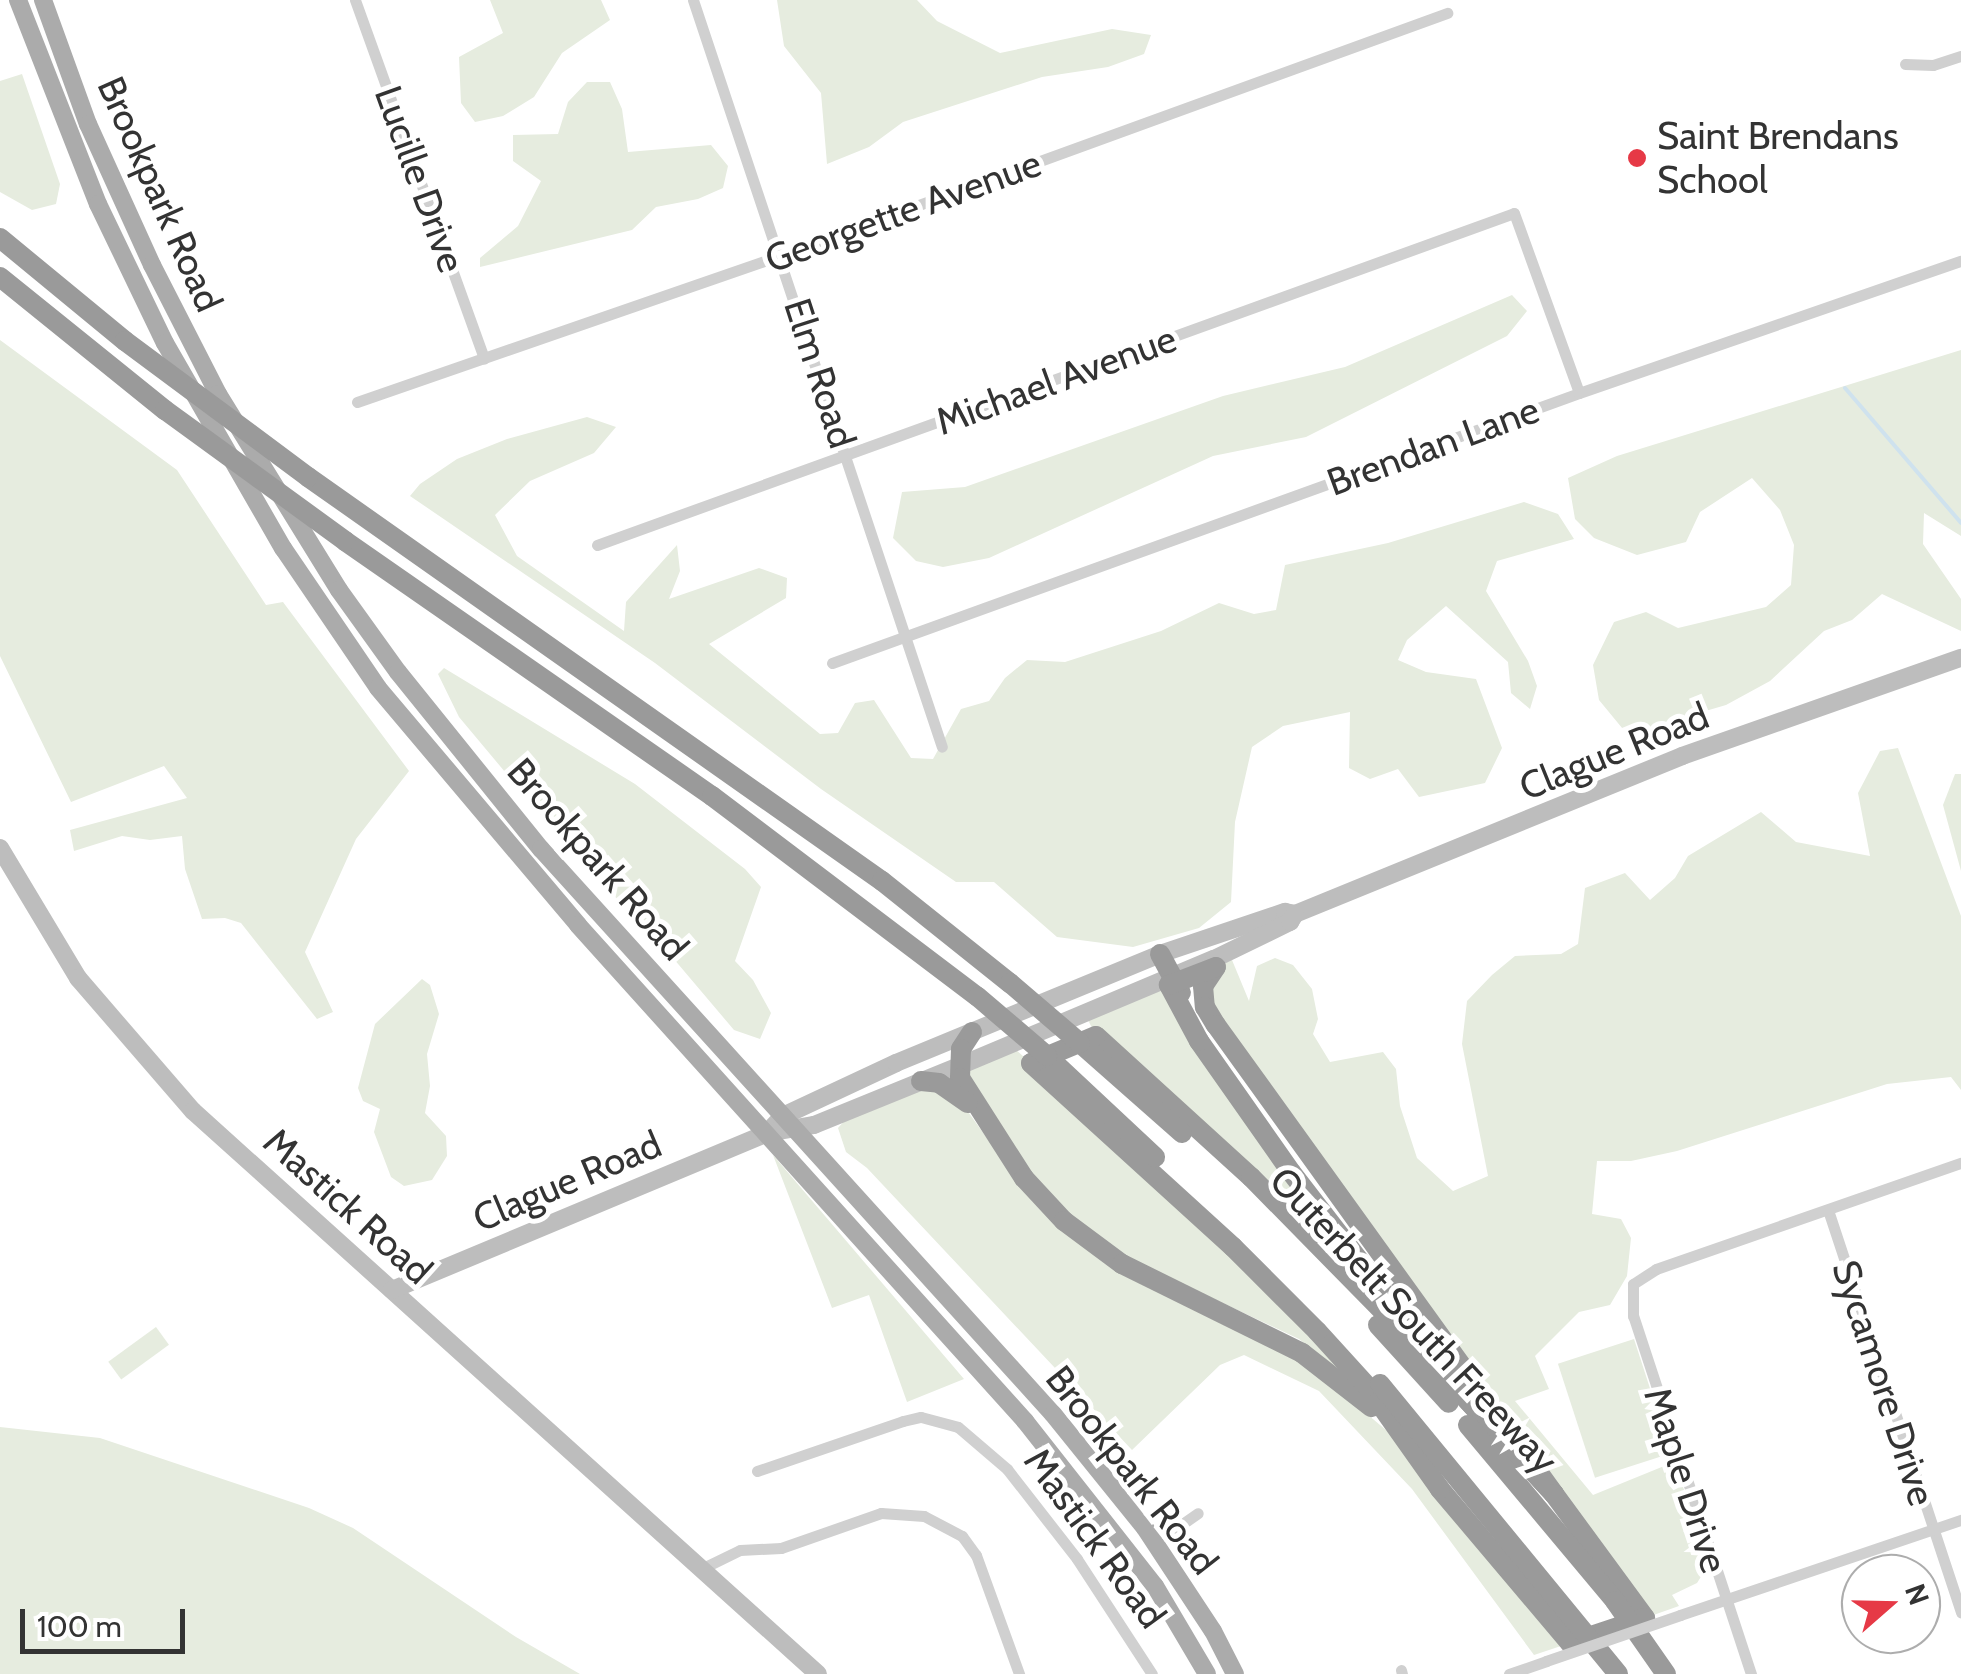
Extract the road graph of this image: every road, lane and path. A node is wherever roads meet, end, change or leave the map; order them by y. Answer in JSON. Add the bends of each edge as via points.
{"nodes":[{"id":1,"x":18,"y":0,"type":"edge"},
{"id":2,"x":42,"y":0,"type":"edge"},
{"id":3,"x":355,"y":0,"type":"edge"},
{"id":4,"x":693,"y":0,"type":"edge"},
{"id":5,"x":1446,"y":12,"type":"dead end"},
{"id":6,"x":1961,"y":56,"type":"edge"},
{"id":7,"x":1905,"y":64,"type":"dead end"},
{"id":8,"x":0,"y":238,"type":"edge"},
{"id":9,"x":781,"y":256,"type":"junction"},
{"id":10,"x":1961,"y":261,"type":"edge"},
{"id":11,"x":0,"y":277,"type":"edge"},
{"id":12,"x":484,"y":358,"type":"junction"},
{"id":13,"x":1579,"y":393,"type":"junction"},
{"id":14,"x":357,"y":402,"type":"dead end"},
{"id":15,"x":847,"y":455,"type":"junction"},
{"id":16,"x":597,"y":545,"type":"dead end"},
{"id":17,"x":907,"y":637,"type":"junction"},
{"id":18,"x":1961,"y":658,"type":"edge"},
{"id":19,"x":832,"y":663,"type":"dead end"},
{"id":20,"x":942,"y":747,"type":"dead end"},
{"id":21,"x":0,"y":848,"type":"edge"},
{"id":22,"x":1295,"y":914,"type":"junction"},
{"id":23,"x":1160,"y":954,"type":"junction"},
{"id":24,"x":1172,"y":980,"type":"junction"},
{"id":25,"x":972,"y":1032,"type":"junction"},
{"id":26,"x":959,"y":1066,"type":"junction"},
{"id":27,"x":922,"y":1081,"type":"junction"},
{"id":28,"x":978,"y":1113,"type":"junction"},
{"id":29,"x":789,"y":1122,"type":"junction"},
{"id":30,"x":767,"y":1133,"type":"junction"},
{"id":31,"x":1961,"y":1163,"type":"edge"},
{"id":32,"x":1828,"y":1210,"type":"junction"},
{"id":33,"x":392,"y":1290,"type":"junction"},
{"id":34,"x":1422,"y":1351,"type":"junction"},
{"id":35,"x":1480,"y":1418,"type":"junction"},
{"id":36,"x":757,"y":1470,"type":"dead end"},
{"id":37,"x":1554,"y":1494,"type":"junction"},
{"id":38,"x":1198,"y":1513,"type":"dead end"},
{"id":39,"x":1494,"y":1520,"type":"junction"},
{"id":40,"x":1961,"y":1520,"type":"edge"},
{"id":41,"x":1932,"y":1530,"type":"junction"},
{"id":42,"x":1154,"y":1543,"type":"junction"},
{"id":43,"x":702,"y":1569,"type":"junction"},
{"id":44,"x":1616,"y":1600,"type":"junction"},
{"id":45,"x":1726,"y":1600,"type":"junction"},
{"id":46,"x":1961,"y":1613,"type":"edge"},
{"id":47,"x":818,"y":1674,"type":"edge"},
{"id":48,"x":1019,"y":1674,"type":"edge"},
{"id":49,"x":1152,"y":1674,"type":"edge"},
{"id":50,"x":1207,"y":1674,"type":"edge"},
{"id":51,"x":1235,"y":1674,"type":"edge"},
{"id":52,"x":1508,"y":1674,"type":"edge"},
{"id":53,"x":1618,"y":1674,"type":"edge"},
{"id":54,"x":1666,"y":1674,"type":"edge"},
{"id":55,"x":1751,"y":1674,"type":"edge"}],
"edges":[{"from":1,"to":30,"type":"main road","name":"Brookpark Road","via":[[135,286],[283,548],[378,688],[442,768]]},
{"from":2,"to":29,"type":"main road","name":"Brookpark Road","via":[[88,124],[152,265],[218,394],[339,590],[541,848]]},
{"from":3,"to":12,"type":"street","name":"Lucille Drive"},
{"from":4,"to":9,"type":"street","name":"Elm Road"},
{"from":5,"to":9,"type":"street","name":"Georgette Avenue"},
{"from":6,"to":7,"type":"street"},
{"from":8,"to":44,"type":"highway","name":"Outerbelt South Freeway","bridge":true,"via":[[308,477],[853,860],[1010,984],[1254,1196],[1509,1470]]},
{"from":9,"to":12,"type":"street","name":"Georgette Avenue"},
{"from":9,"to":15,"type":"street","name":"Elm Road"},
{"from":10,"to":13,"type":"street","name":"Brendan Lane"},
{"from":11,"to":39,"type":"highway","name":"Outerbelt South Freeway","bridge":true,"via":[[165,410],[712,796],[978,997],[1222,1220],[1348,1347]]},
{"from":12,"to":14,"type":"street","name":"Georgette Avenue"},
{"from":13,"to":15,"type":"street","name":"Michael Avenue","via":[[1514,214]]},
{"from":13,"to":17,"type":"street","name":"Brendan Lane"},
{"from":15,"to":16,"type":"street","name":"Michael Avenue"},
{"from":15,"to":17,"type":"street","name":"Elm Road"},
{"from":17,"to":19,"type":"street","name":"Brendan Lane"},
{"from":17,"to":20,"type":"street","name":"Elm Road"},
{"from":18,"to":22,"type":"main road","name":"Clague Road","via":[[1682,756]]},
{"from":21,"to":33,"type":"main road","name":"Mastick Road","via":[[78,978],[193,1111]]},
{"from":22,"to":23,"type":"main road","name":"Clague Road"},
{"from":22,"to":24,"type":"main road","name":"Clague Road"},
{"from":23,"to":24,"type":"highway"},
{"from":23,"to":25,"type":"main road","name":"Clague Road"},
{"from":24,"to":26,"type":"main road","name":"Clague Road"},
{"from":24,"to":34,"type":"highway","via":[[1199,1041]]},
{"from":24,"to":35,"type":"highway","via":[[1243,1092]]},
{"from":24,"to":37,"type":"highway","via":[[1216,967],[1203,986],[1216,1025]]},
{"from":25,"to":26,"type":"highway"},
{"from":25,"to":29,"type":"main road","name":"Clague Road"},
{"from":26,"to":27,"type":"main road","name":"Clague Road"},
{"from":26,"to":28,"type":"highway"},
{"from":27,"to":28,"type":"highway","via":[[948,1088]]},
{"from":27,"to":29,"type":"main road","name":"Clague Road"},
{"from":28,"to":39,"type":"highway","via":[[1032,1188],[1088,1242],[1302,1353],[1360,1396]]},
{"from":29,"to":30,"type":"main road","name":"Clague Road"},
{"from":29,"to":42,"type":"main road","name":"Brookpark Road","via":[[1053,1414]]},
{"from":30,"to":33,"type":"main road","name":"Clague Road"},
{"from":30,"to":50,"type":"main road","name":"Brookpark Road","via":[[1100,1511]]},
{"from":31,"to":32,"type":"street"},
{"from":32,"to":41,"type":"street","name":"Sycamore Drive"},
{"from":32,"to":45,"type":"street","name":"Maple Drive","via":[[1656,1269],[1632,1284],[1632,1316]]},
{"from":33,"to":43,"type":"main road","name":"Mastick Road"},
{"from":34,"to":35,"type":"highway"},
{"from":34,"to":37,"type":"highway","via":[[1251,1178],[1096,1036],[1032,1063],[1317,1331],[1570,1643],[1645,1618]]},
{"from":35,"to":37,"type":"highway"},
{"from":35,"to":44,"type":"highway"},
{"from":36,"to":49,"type":"street","name":"Mastick Road","via":[[903,1420],[958,1426],[994,1454],[1077,1559]]},
{"from":38,"to":42,"type":"street"},
{"from":39,"to":53,"type":"highway","name":"Outerbelt South Freeway"},
{"from":40,"to":41,"type":"street"},
{"from":41,"to":45,"type":"street"},
{"from":41,"to":46,"type":"street","name":"Sycamore Drive"},
{"from":42,"to":51,"type":"main road","name":"Brookpark Road"},
{"from":43,"to":47,"type":"main road","name":"Mastick Road"},
{"from":43,"to":48,"type":"street","via":[[740,1550],[781,1548],[880,1514],[924,1516],[962,1536],[976,1555]]},
{"from":44,"to":54,"type":"highway","name":"Outerbelt South Freeway"},
{"from":45,"to":52,"type":"street","bridge":true},
{"from":45,"to":55,"type":"street","name":"Maple Drive"}]}
